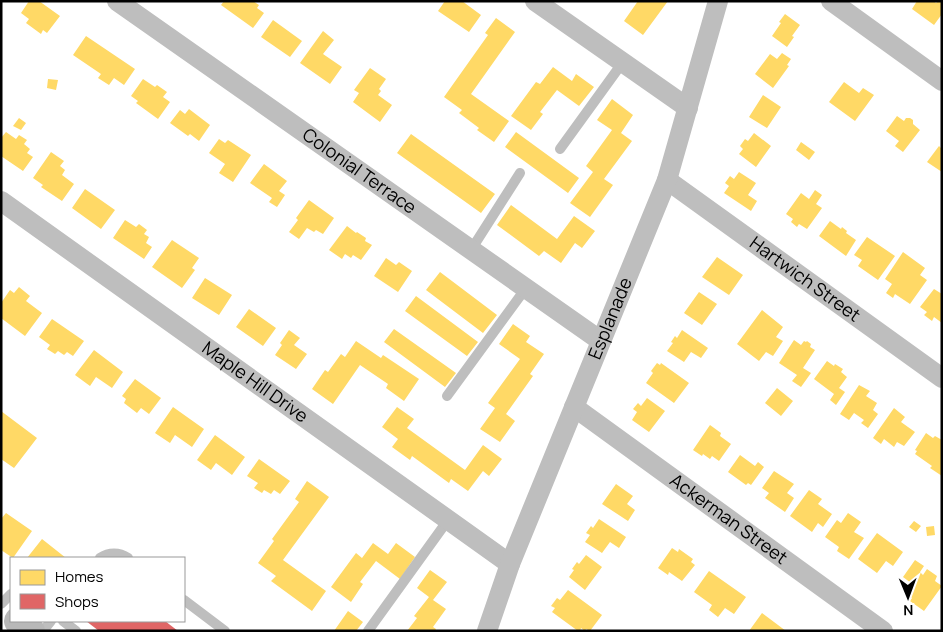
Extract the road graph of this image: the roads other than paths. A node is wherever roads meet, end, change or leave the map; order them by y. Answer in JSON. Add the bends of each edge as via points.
{"nodes":[{"id":1,"x":118,"y":1,"type":"edge"},
{"id":2,"x":535,"y":1,"type":"edge"},
{"id":3,"x":718,"y":1,"type":"edge"},
{"id":4,"x":831,"y":1,"type":"edge"},
{"id":5,"x":623,"y":62,"type":"junction"},
{"id":6,"x":942,"y":81,"type":"edge"},
{"id":7,"x":688,"y":108,"type":"junction"},
{"id":8,"x":560,"y":149,"type":"dead end"},
{"id":9,"x":520,"y":173,"type":"dead end"},
{"id":10,"x":667,"y":180,"type":"junction"},
{"id":11,"x":1,"y":200,"type":"edge"},
{"id":12,"x":471,"y":250,"type":"junction"},
{"id":13,"x":526,"y":288,"type":"junction"},
{"id":14,"x":601,"y":341,"type":"junction"},
{"id":15,"x":942,"y":378,"type":"edge"},
{"id":16,"x":447,"y":396,"type":"dead end"},
{"id":17,"x":574,"y":407,"type":"junction"},
{"id":18,"x":448,"y":520,"type":"junction"},
{"id":19,"x":101,"y":557,"type":"edge"},
{"id":20,"x":126,"y":557,"type":"edge"},
{"id":21,"x":510,"y":564,"type":"junction"},
{"id":22,"x":10,"y":595,"type":"edge"},
{"id":23,"x":185,"y":601,"type":"edge"},
{"id":24,"x":1,"y":604,"type":"edge"},
{"id":25,"x":19,"y":622,"type":"edge"},
{"id":26,"x":64,"y":622,"type":"edge"},
{"id":27,"x":31,"y":631,"type":"edge"},
{"id":28,"x":76,"y":631,"type":"edge"},
{"id":29,"x":225,"y":631,"type":"edge"},
{"id":30,"x":368,"y":631,"type":"edge"},
{"id":31,"x":487,"y":631,"type":"edge"},
{"id":32,"x":884,"y":631,"type":"edge"}],
"edges":[{"from":1,"to":12,"type":"street","name":"Colonial Terrace"},
{"from":2,"to":5,"type":"street"},
{"from":3,"to":7,"type":"street","name":"Esplanade"},
{"from":4,"to":6,"type":"street"},
{"from":5,"to":7,"type":"street"},
{"from":5,"to":8,"type":"lane"},
{"from":7,"to":10,"type":"street","name":"Esplanade"},
{"from":9,"to":12,"type":"lane"},
{"from":10,"to":14,"type":"street","name":"Esplanade"},
{"from":10,"to":15,"type":"street","name":"Hartwich Street"},
{"from":11,"to":18,"type":"street","name":"Maple Hill Drive"},
{"from":12,"to":13,"type":"street","name":"Colonial Terrace"},
{"from":13,"to":14,"type":"street","name":"Colonial Terrace"},
{"from":13,"to":16,"type":"lane"},
{"from":14,"to":17,"type":"street","name":"Esplanade"},
{"from":17,"to":21,"type":"street","name":"Esplanade"},
{"from":17,"to":32,"type":"street","name":"Ackerman Street"},
{"from":18,"to":21,"type":"street","name":"Maple Hill Drive"},
{"from":18,"to":30,"type":"lane"},
{"from":19,"to":20,"type":"lane","via":[[113,553]]},
{"from":21,"to":31,"type":"street","name":"Esplanade"},
{"from":22,"to":24,"type":"lane"},
{"from":23,"to":29,"type":"lane"},
{"from":25,"to":27,"type":"main road"},
{"from":26,"to":28,"type":"lane"}]}
